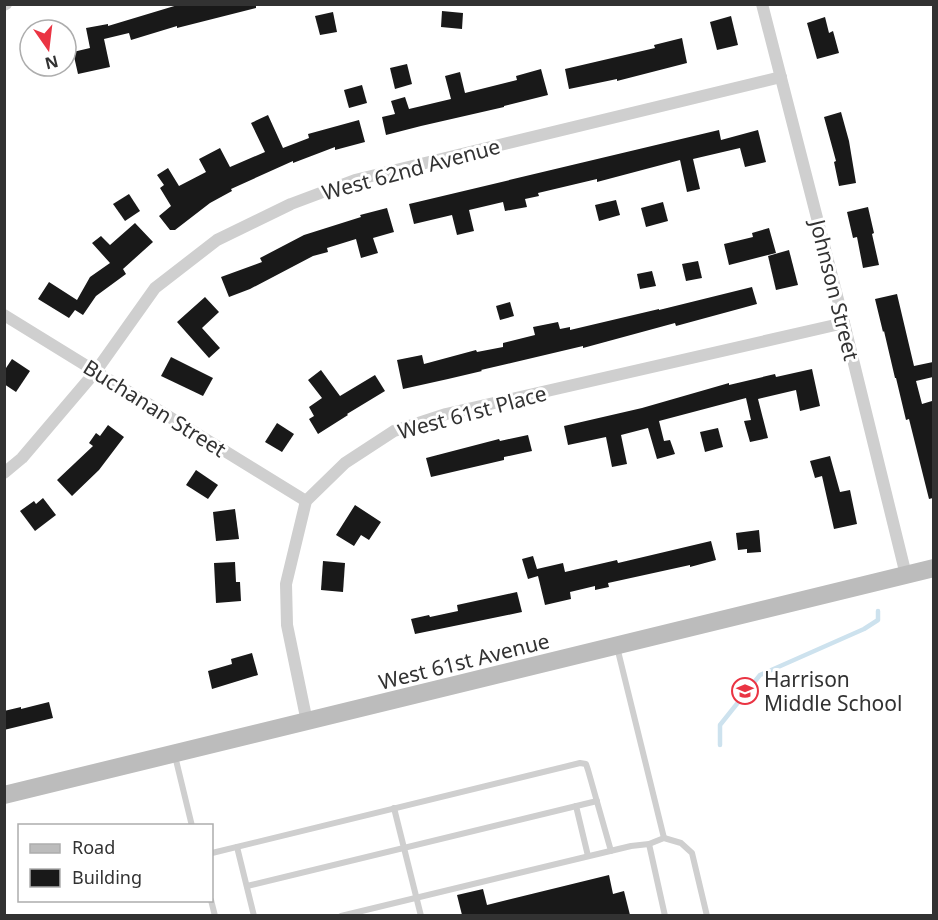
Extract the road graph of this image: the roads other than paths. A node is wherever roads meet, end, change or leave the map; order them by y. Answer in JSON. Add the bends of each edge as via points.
{"nodes":[{"id":1,"x":762,"y":4,"type":"edge"},
{"id":2,"x":781,"y":77,"type":"junction"},
{"id":3,"x":4,"y":315,"type":"edge"},
{"id":4,"x":844,"y":323,"type":"junction"},
{"id":5,"x":96,"y":370,"type":"junction"},
{"id":6,"x":4,"y":472,"type":"edge"},
{"id":7,"x":306,"y":501,"type":"junction"},
{"id":8,"x":933,"y":568,"type":"edge"},
{"id":9,"x":906,"y":575,"type":"junction"},
{"id":10,"x":617,"y":646,"type":"junction"},
{"id":11,"x":308,"y":722,"type":"junction"},
{"id":12,"x":174,"y":754,"type":"junction"},
{"id":13,"x":4,"y":795,"type":"edge"},
{"id":14,"x":597,"y":801,"type":"junction"},
{"id":15,"x":576,"y":806,"type":"junction"},
{"id":16,"x":394,"y":808,"type":"junction"},
{"id":17,"x":192,"y":824,"type":"edge"},
{"id":18,"x":664,"y":838,"type":"junction"},
{"id":19,"x":649,"y":844,"type":"junction"},
{"id":20,"x":237,"y":847,"type":"junction"},
{"id":21,"x":404,"y":848,"type":"junction"},
{"id":22,"x":611,"y":850,"type":"junction"},
{"id":23,"x":213,"y":853,"type":"edge"},
{"id":24,"x":588,"y":856,"type":"junction"},
{"id":25,"x":247,"y":886,"type":"junction"},
{"id":26,"x":416,"y":897,"type":"junction"},
{"id":27,"x":255,"y":915,"type":"edge"},
{"id":28,"x":341,"y":915,"type":"edge"},
{"id":29,"x":421,"y":915,"type":"edge"},
{"id":30,"x":665,"y":915,"type":"edge"},
{"id":31,"x":707,"y":915,"type":"edge"}],
"edges":[{"from":1,"to":2,"type":"street","name":"Johnson Street"},
{"from":2,"to":4,"type":"street","name":"Johnson Street"},
{"from":2,"to":5,"type":"street","name":"West 62nd Avenue","via":[[355,180],[291,204],[217,240],[155,288]]},
{"from":3,"to":5,"type":"street","name":"Buchanan Street"},
{"from":4,"to":7,"type":"street","name":"West 61st Place","via":[[446,414],[394,431],[345,463]]},
{"from":4,"to":9,"type":"street","name":"Johnson Street"},
{"from":5,"to":6,"type":"street","name":"West 62nd Avenue","via":[[22,458]]},
{"from":5,"to":7,"type":"street","name":"Buchanan Street"},
{"from":7,"to":11,"type":"street","via":[[286,584],[287,625]]},
{"from":8,"to":9,"type":"main road","name":"West 61st Avenue"},
{"from":9,"to":10,"type":"main road","name":"West 61st Avenue"},
{"from":10,"to":11,"type":"main road","name":"West 61st Avenue"},
{"from":10,"to":18,"type":"lane"},
{"from":11,"to":12,"type":"main road","name":"West 61st Avenue"},
{"from":12,"to":13,"type":"main road","name":"West 61st Avenue"},
{"from":12,"to":17,"type":"lane"},
{"from":14,"to":15,"type":"lane"},
{"from":14,"to":16,"type":"lane","via":[[586,764],[580,763]]},
{"from":14,"to":22,"type":"lane"},
{"from":15,"to":21,"type":"lane"},
{"from":15,"to":24,"type":"lane"},
{"from":16,"to":20,"type":"lane"},
{"from":16,"to":21,"type":"lane"},
{"from":18,"to":19,"type":"lane"},
{"from":18,"to":31,"type":"lane","via":[[681,843],[692,853]]},
{"from":19,"to":22,"type":"lane"},
{"from":19,"to":30,"type":"lane"},
{"from":20,"to":23,"type":"lane"},
{"from":20,"to":25,"type":"lane"},
{"from":21,"to":25,"type":"lane"},
{"from":21,"to":26,"type":"lane"},
{"from":22,"to":24,"type":"lane"},
{"from":24,"to":26,"type":"lane"},
{"from":25,"to":27,"type":"lane"},
{"from":26,"to":28,"type":"lane"},
{"from":26,"to":29,"type":"lane"}]}
